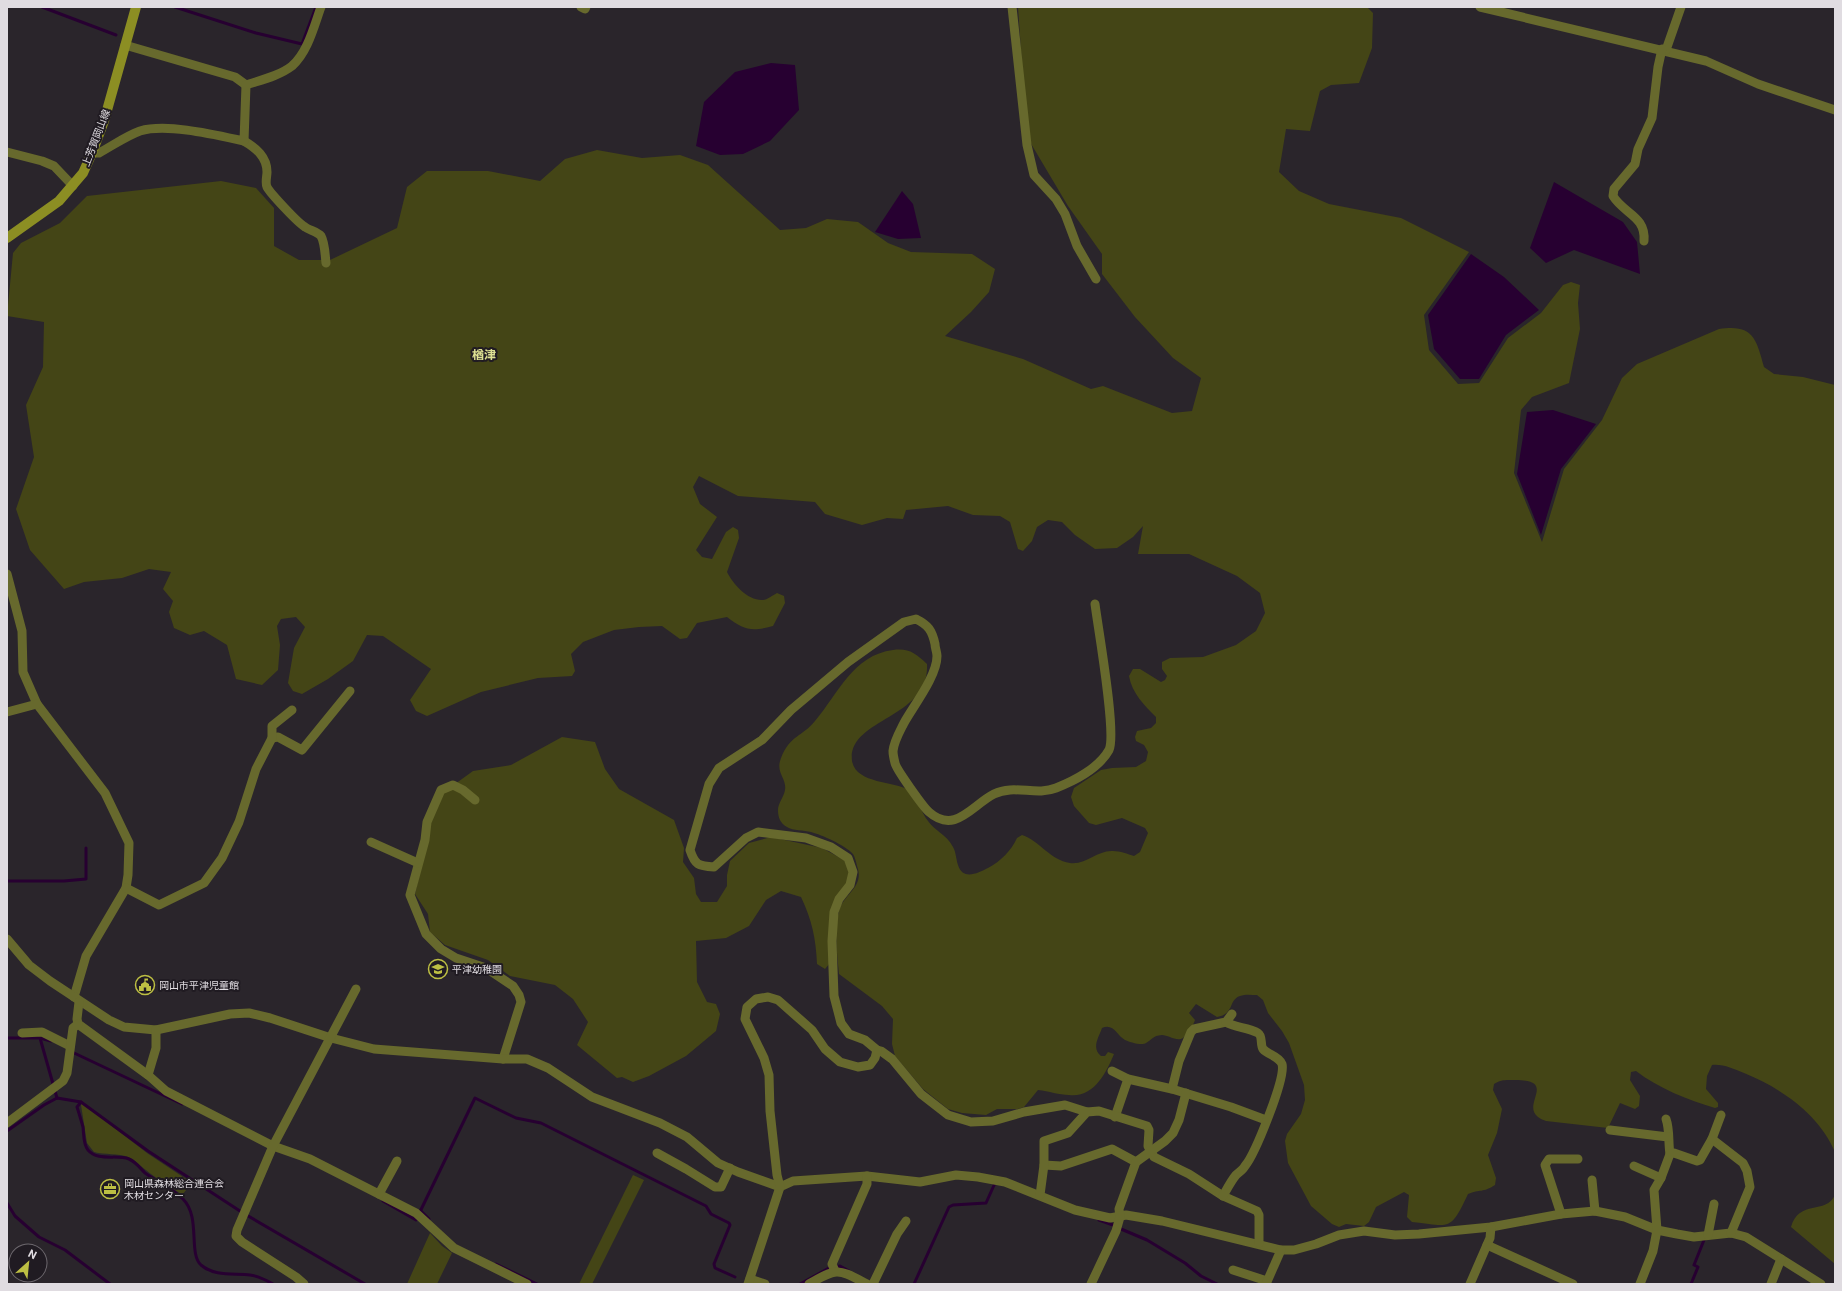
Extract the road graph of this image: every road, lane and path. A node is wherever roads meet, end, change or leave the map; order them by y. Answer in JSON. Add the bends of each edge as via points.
{"nodes":[{"id":1,"x":136,"y":7,"type":"edge"},
{"id":2,"x":321,"y":7,"type":"edge"},
{"id":3,"x":581,"y":7,"type":"edge"},
{"id":4,"x":586,"y":7,"type":"edge"},
{"id":5,"x":1012,"y":7,"type":"edge"},
{"id":6,"x":1480,"y":7,"type":"edge"},
{"id":7,"x":1681,"y":7,"type":"edge"},
{"id":8,"x":125,"y":45,"type":"junction"},
{"id":9,"x":1664,"y":50,"type":"junction"},
{"id":10,"x":246,"y":85,"type":"junction"},
{"id":11,"x":1835,"y":110,"type":"edge"},
{"id":12,"x":244,"y":141,"type":"junction"},
{"id":13,"x":7,"y":152,"type":"edge"},
{"id":14,"x":92,"y":153,"type":"junction"},
{"id":15,"x":73,"y":186,"type":"junction"},
{"id":16,"x":7,"y":238,"type":"edge"},
{"id":17,"x":1644,"y":241,"type":"dead end"},
{"id":18,"x":326,"y":263,"type":"dead end"},
{"id":19,"x":1096,"y":279,"type":"dead end"},
{"id":20,"x":7,"y":574,"type":"edge"},
{"id":21,"x":1095,"y":604,"type":"dead end"},
{"id":22,"x":350,"y":691,"type":"dead end"},
{"id":23,"x":37,"y":704,"type":"junction"},
{"id":24,"x":292,"y":710,"type":"dead end"},
{"id":25,"x":7,"y":712,"type":"edge"},
{"id":26,"x":272,"y":738,"type":"junction"},
{"id":27,"x":475,"y":800,"type":"dead end"},
{"id":28,"x":371,"y":842,"type":"dead end"},
{"id":29,"x":418,"y":863,"type":"junction"},
{"id":30,"x":126,"y":888,"type":"junction"},
{"id":31,"x":7,"y":939,"type":"edge"},
{"id":32,"x":10,"y":946,"type":"edge"},
{"id":33,"x":356,"y":989,"type":"dead end"},
{"id":34,"x":77,"y":999,"type":"junction"},
{"id":35,"x":78,"y":1024,"type":"junction"},
{"id":36,"x":156,"y":1030,"type":"junction"},
{"id":37,"x":22,"y":1033,"type":"dead end"},
{"id":38,"x":331,"y":1038,"type":"junction"},
{"id":39,"x":70,"y":1049,"type":"junction"},
{"id":40,"x":877,"y":1050,"type":"junction"},
{"id":41,"x":503,"y":1059,"type":"junction"},
{"id":42,"x":1112,"y":1071,"type":"dead end"},
{"id":43,"x":148,"y":1075,"type":"junction"},
{"id":44,"x":1128,"y":1079,"type":"junction"},
{"id":45,"x":1172,"y":1089,"type":"junction"},
{"id":46,"x":1186,"y":1093,"type":"junction"},
{"id":47,"x":1087,"y":1112,"type":"junction"},
{"id":48,"x":1721,"y":1115,"type":"dead end"},
{"id":49,"x":1115,"y":1116,"type":"junction"},
{"id":50,"x":1666,"y":1119,"type":"dead end"},
{"id":51,"x":1266,"y":1120,"type":"junction"},
{"id":52,"x":7,"y":1123,"type":"edge"},
{"id":53,"x":1610,"y":1130,"type":"dead end"},
{"id":54,"x":1668,"y":1137,"type":"junction"},
{"id":55,"x":1712,"y":1139,"type":"junction"},
{"id":56,"x":272,"y":1148,"type":"junction"},
{"id":57,"x":1150,"y":1152,"type":"junction"},
{"id":58,"x":657,"y":1153,"type":"dead end"},
{"id":59,"x":1670,"y":1154,"type":"junction"},
{"id":60,"x":1578,"y":1159,"type":"dead end"},
{"id":61,"x":397,"y":1161,"type":"dead end"},
{"id":62,"x":1136,"y":1162,"type":"junction"},
{"id":63,"x":1044,"y":1165,"type":"junction"},
{"id":64,"x":1634,"y":1166,"type":"dead end"},
{"id":65,"x":730,"y":1168,"type":"junction"},
{"id":66,"x":867,"y":1176,"type":"junction"},
{"id":67,"x":1661,"y":1178,"type":"junction"},
{"id":68,"x":1592,"y":1180,"type":"dead end"},
{"id":69,"x":780,"y":1187,"type":"junction"},
{"id":70,"x":379,"y":1194,"type":"junction"},
{"id":71,"x":1040,"y":1195,"type":"junction"},
{"id":72,"x":1223,"y":1196,"type":"junction"},
{"id":73,"x":1714,"y":1204,"type":"dead end"},
{"id":74,"x":1595,"y":1211,"type":"junction"},
{"id":75,"x":1561,"y":1214,"type":"junction"},
{"id":76,"x":1120,"y":1217,"type":"junction"},
{"id":77,"x":906,"y":1221,"type":"dead end"},
{"id":78,"x":1490,"y":1227,"type":"junction"},
{"id":79,"x":1657,"y":1230,"type":"junction"},
{"id":80,"x":1731,"y":1233,"type":"junction"},
{"id":81,"x":1708,"y":1235,"type":"junction"},
{"id":82,"x":1259,"y":1243,"type":"junction"},
{"id":83,"x":1487,"y":1246,"type":"junction"},
{"id":84,"x":1281,"y":1250,"type":"junction"},
{"id":85,"x":1781,"y":1259,"type":"junction"},
{"id":86,"x":834,"y":1268,"type":"junction"},
{"id":87,"x":1233,"y":1270,"type":"dead end"},
{"id":88,"x":749,"y":1282,"type":"edge"},
{"id":89,"x":1266,"y":1282,"type":"edge"},
{"id":90,"x":872,"y":1283,"type":"edge"},
{"id":91,"x":304,"y":1284,"type":"edge"},
{"id":92,"x":527,"y":1284,"type":"edge"},
{"id":93,"x":765,"y":1284,"type":"edge"},
{"id":94,"x":809,"y":1284,"type":"edge"},
{"id":95,"x":1091,"y":1284,"type":"edge"},
{"id":96,"x":1470,"y":1284,"type":"edge"},
{"id":97,"x":1573,"y":1284,"type":"edge"},
{"id":98,"x":1640,"y":1284,"type":"edge"},
{"id":99,"x":1771,"y":1284,"type":"edge"},
{"id":100,"x":1821,"y":1284,"type":"edge"}],
"edges":[{"from":1,"to":8,"type":"main road","name":"上芳賀岡山線"},
{"from":2,"to":10,"type":"street","via":[[306,46],[293,65],[281,73]]},
{"from":3,"to":4,"type":"street"},
{"from":5,"to":19,"type":"street","via":[[1027,145],[1034,175],[1056,199],[1065,214],[1077,246]]},
{"from":6,"to":9,"type":"street"},
{"from":7,"to":9,"type":"street"},
{"from":8,"to":10,"type":"street","via":[[235,77]]},
{"from":8,"to":14,"type":"main road","name":"上芳賀岡山線","via":[[104,121]]},
{"from":9,"to":11,"type":"street","via":[[1706,61],[1758,84]]},
{"from":9,"to":17,"type":"street","via":[[1658,67],[1652,118],[1638,149],[1635,164],[1614,189],[1613,196],[1637,220],[1644,231]]},
{"from":10,"to":12,"type":"street"},
{"from":12,"to":14,"type":"street","via":[[214,134],[154,128],[138,132],[99,153]]},
{"from":12,"to":18,"type":"street","via":[[262,156],[267,166],[266,186],[272,195],[295,219],[320,235]]},
{"from":13,"to":15,"type":"street","via":[[54,166]]},
{"from":14,"to":15,"type":"main road","name":"上芳賀岡山線"},
{"from":15,"to":16,"type":"main road","name":"上芳賀岡山線","via":[[54,206]]},
{"from":20,"to":23,"type":"street","via":[[22,631],[23,672]]},
{"from":21,"to":40,"type":"street","via":[[1106,685],[1110,748],[1103,759],[1080,776],[1055,788],[1044,791],[1007,790],[993,795],[955,820],[941,820],[928,812],[895,764],[893,750],[898,732],[933,674],[937,656],[933,636],[927,624],[916,619],[904,622],[848,662],[791,710],[762,740],[719,768],[709,784],[690,850],[694,860],[702,866],[714,867],[746,838],[758,832],[806,838],[831,847],[848,858],[853,872],[850,885],[839,899],[834,912],[834,996],[841,1023],[849,1034],[865,1040]]},
{"from":22,"to":26,"type":"street","via":[[302,750],[278,737]]},
{"from":23,"to":25,"type":"street"},
{"from":23,"to":30,"type":"street","via":[[105,793],[129,843]]},
{"from":24,"to":26,"type":"street","via":[[272,726]]},
{"from":26,"to":30,"type":"street","via":[[256,769],[239,822],[222,858],[204,883],[159,905]]},
{"from":27,"to":29,"type":"street","via":[[463,790],[452,786],[440,790],[427,822]]},
{"from":28,"to":29,"type":"street"},
{"from":29,"to":41,"type":"street","via":[[410,895],[426,934],[441,949],[456,958],[486,968],[513,986],[519,995],[521,1002]]},
{"from":30,"to":34,"type":"street","via":[[86,956]]},
{"from":31,"to":32,"type":"street"},
{"from":32,"to":34,"type":"street","via":[[29,965]]},
{"from":33,"to":38,"type":"street"},
{"from":34,"to":35,"type":"street"},
{"from":34,"to":36,"type":"street","via":[[108,1020],[124,1027]]},
{"from":35,"to":39,"type":"street","via":[[73,1028]]},
{"from":35,"to":43,"type":"street"},
{"from":36,"to":38,"type":"street","via":[[230,1014],[249,1013]]},
{"from":36,"to":43,"type":"street","via":[[156,1048]]},
{"from":37,"to":39,"type":"street","via":[[42,1032]]},
{"from":38,"to":41,"type":"street","via":[[374,1049]]},
{"from":38,"to":56,"type":"street"},
{"from":39,"to":52,"type":"street","via":[[67,1073],[63,1081]]},
{"from":40,"to":47,"type":"street","via":[[892,1059],[921,1094],[948,1115],[972,1122],[992,1121],[1065,1105]]},
{"from":40,"to":69,"type":"street","via":[[870,1065],[858,1067],[840,1062],[825,1049],[812,1030],[778,1000],[768,996],[756,999],[747,1007],[745,1019],[764,1058],[769,1075],[770,1111]]},
{"from":41,"to":65,"type":"street","via":[[527,1059],[548,1068],[592,1097],[660,1123],[687,1137],[718,1163]]},
{"from":42,"to":44,"type":"street"},
{"from":43,"to":56,"type":"street","via":[[166,1091]]},
{"from":44,"to":45,"type":"street"},
{"from":44,"to":49,"type":"street"},
{"from":45,"to":46,"type":"street"},
{"from":45,"to":51,"type":"street","via":[[1179,1061],[1191,1032],[1229,1018],[1230,1025],[1258,1033],[1261,1047],[1280,1060],[1282,1066],[1279,1084]]},
{"from":46,"to":51,"type":"street"},
{"from":46,"to":57,"type":"street","via":[[1173,1133]]},
{"from":47,"to":49,"type":"street","via":[[1099,1111]]},
{"from":47,"to":63,"type":"street","via":[[1068,1133],[1044,1141]]},
{"from":48,"to":55,"type":"street"},
{"from":49,"to":57,"type":"street","via":[[1147,1126]]},
{"from":50,"to":54,"type":"street","via":[[1669,1127]]},
{"from":51,"to":72,"type":"street","via":[[1245,1167],[1236,1175]]},
{"from":53,"to":54,"type":"street"},
{"from":54,"to":59,"type":"street"},
{"from":55,"to":59,"type":"street","via":[[1700,1160]]},
{"from":55,"to":80,"type":"street","via":[[1743,1163],[1747,1171],[1750,1187]]},
{"from":56,"to":70,"type":"street","via":[[310,1159]]},
{"from":56,"to":91,"type":"street","via":[[236,1236]]},
{"from":57,"to":62,"type":"street"},
{"from":57,"to":72,"type":"street","via":[[1154,1157],[1189,1174]]},
{"from":58,"to":65,"type":"street","via":[[715,1187],[721,1187]]},
{"from":59,"to":67,"type":"street"},
{"from":60,"to":75,"type":"street","via":[[1548,1159],[1545,1165]]},
{"from":61,"to":70,"type":"street"},
{"from":62,"to":63,"type":"street","via":[[1112,1148],[1061,1166]]},
{"from":62,"to":76,"type":"street","via":[[1119,1209]]},
{"from":63,"to":71,"type":"street"},
{"from":64,"to":67,"type":"street"},
{"from":65,"to":69,"type":"street"},
{"from":66,"to":69,"type":"street","via":[[793,1181]]},
{"from":66,"to":71,"type":"street","via":[[920,1182],[956,1175],[978,1177],[1005,1182]]},
{"from":66,"to":86,"type":"street","via":[[867,1184]]},
{"from":67,"to":79,"type":"street","via":[[1654,1190]]},
{"from":68,"to":74,"type":"street"},
{"from":69,"to":88,"type":"street"},
{"from":70,"to":92,"type":"street","via":[[418,1216],[454,1248]]},
{"from":71,"to":76,"type":"street","via":[[1075,1210],[1110,1218]]},
{"from":72,"to":82,"type":"street","via":[[1257,1211]]},
{"from":73,"to":81,"type":"street"},
{"from":74,"to":75,"type":"street"},
{"from":74,"to":79,"type":"street","via":[[1625,1217]]},
{"from":75,"to":78,"type":"street"},
{"from":76,"to":82,"type":"street","via":[[1126,1215],[1162,1221]]},
{"from":76,"to":95,"type":"street"},
{"from":77,"to":90,"type":"street"},
{"from":78,"to":83,"type":"street"},
{"from":78,"to":84,"type":"street","via":[[1395,1235],[1364,1231],[1339,1234],[1294,1250]]},
{"from":79,"to":81,"type":"street","via":[[1694,1237]]},
{"from":79,"to":98,"type":"street","via":[[1653,1251]]},
{"from":80,"to":81,"type":"street"},
{"from":80,"to":85,"type":"street","via":[[1746,1237]]},
{"from":82,"to":84,"type":"street"},
{"from":83,"to":96,"type":"street"},
{"from":83,"to":97,"type":"street"},
{"from":84,"to":89,"type":"street"},
{"from":85,"to":99,"type":"street"},
{"from":85,"to":100,"type":"street"},
{"from":86,"to":90,"type":"street"},
{"from":86,"to":94,"type":"street"},
{"from":87,"to":89,"type":"street"},
{"from":88,"to":93,"type":"street"}]}
